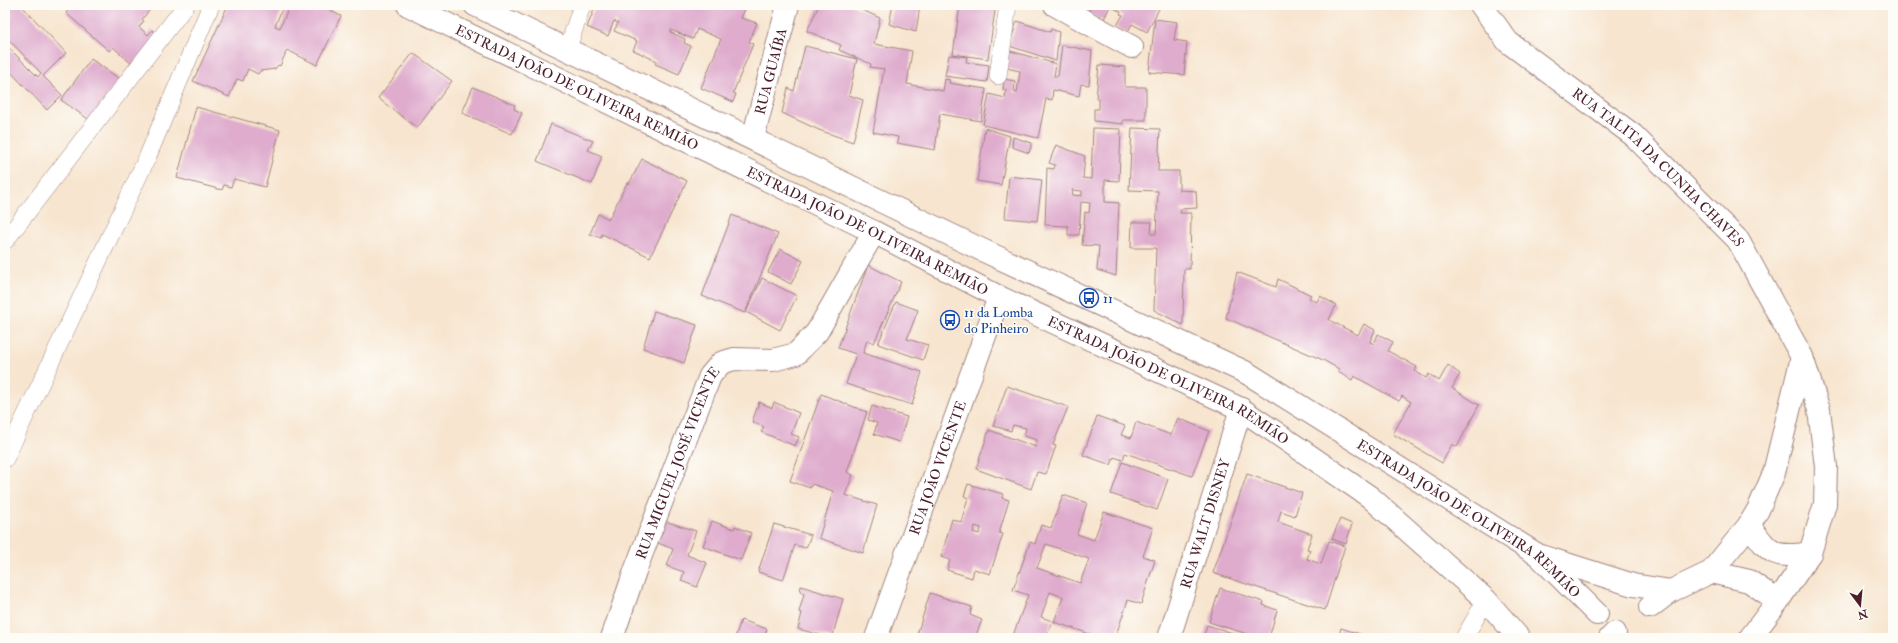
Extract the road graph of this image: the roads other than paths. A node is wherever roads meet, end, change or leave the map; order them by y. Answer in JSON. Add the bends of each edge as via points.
{"nodes":[{"id":1,"x":186,"y":5,"type":"edge"},
{"id":2,"x":211,"y":5,"type":"edge"},
{"id":3,"x":408,"y":5,"type":"edge"},
{"id":4,"x":475,"y":5,"type":"edge"},
{"id":5,"x":582,"y":5,"type":"edge"},
{"id":6,"x":788,"y":5,"type":"edge"},
{"id":7,"x":1008,"y":5,"type":"edge"},
{"id":8,"x":1055,"y":5,"type":"edge"},
{"id":9,"x":1481,"y":5,"type":"edge"},
{"id":10,"x":1132,"y":47,"type":"dead end"},
{"id":11,"x":567,"y":51,"type":"junction"},
{"id":12,"x":998,"y":76,"type":"dead end"},
{"id":13,"x":753,"y":138,"type":"junction"},
{"id":14,"x":874,"y":232,"type":"junction"},
{"id":15,"x":5,"y":241,"type":"edge"},
{"id":16,"x":999,"y":297,"type":"junction"},
{"id":17,"x":1802,"y":357,"type":"junction"},
{"id":18,"x":1241,"y":409,"type":"junction"},
{"id":19,"x":5,"y":459,"type":"edge"},
{"id":20,"x":1749,"y":525,"type":"junction"},
{"id":21,"x":1810,"y":553,"type":"junction"},
{"id":22,"x":1538,"y":555,"type":"junction"},
{"id":23,"x":1711,"y":572,"type":"junction"},
{"id":24,"x":1671,"y":591,"type":"junction"},
{"id":25,"x":1486,"y":600,"type":"junction"},
{"id":26,"x":1778,"y":601,"type":"junction"},
{"id":27,"x":1650,"y":608,"type":"dead end"},
{"id":28,"x":1597,"y":614,"type":"dead end"},
{"id":29,"x":612,"y":638,"type":"edge"},
{"id":30,"x":876,"y":638,"type":"edge"},
{"id":31,"x":1169,"y":638,"type":"edge"},
{"id":32,"x":1464,"y":638,"type":"edge"},
{"id":33,"x":1519,"y":638,"type":"edge"},
{"id":34,"x":1750,"y":638,"type":"edge"}],
"edges":[{"from":1,"to":15,"type":"lane"},
{"from":2,"to":19,"type":"lane","via":[[147,158]]},
{"from":3,"to":14,"type":"main road","name":"ESTRADA JOÃO DE OLIVEIRA REMIÃO"},
{"from":4,"to":11,"type":"main road","name":"ESTRADA JOÃO DE OLIVEIRA REMIÃO"},
{"from":5,"to":11,"type":"lane"},
{"from":6,"to":13,"type":"main road","name":"RUA GUAÍBA"},
{"from":7,"to":12,"type":"lane"},
{"from":8,"to":10,"type":"main road"},
{"from":9,"to":17,"type":"main road","name":"RUA TALITA DA CUNHA CHAVES","via":[[1508,42],[1633,135],[1738,240]]},
{"from":11,"to":13,"type":"main road","name":"ESTRADA JOÃO DE OLIVEIRA REMIÃO"},
{"from":13,"to":22,"type":"main road","name":"ESTRADA JOÃO DE OLIVEIRA REMIÃO","via":[[980,249],[1247,373]]},
{"from":14,"to":16,"type":"main road","name":"ESTRADA JOÃO DE OLIVEIRA REMIÃO"},
{"from":14,"to":29,"type":"main road","name":"RUA MIGUEL JOSÉ VICENTE","via":[[817,332],[796,354],[773,360],[734,359],[721,363],[710,376]]},
{"from":16,"to":18,"type":"main road","name":"ESTRADA JOÃO DE OLIVEIRA REMIÃO"},
{"from":16,"to":30,"type":"main road","name":"RUA JOÃO VICENTE"},
{"from":17,"to":20,"type":"main road","via":[[1774,473]]},
{"from":17,"to":21,"type":"main road","name":"RUA TALITA DA CUNHA CHAVES","via":[[1819,410],[1826,467],[1825,504]]},
{"from":18,"to":25,"type":"main road","name":"ESTRADA JOÃO DE OLIVEIRA REMIÃO","via":[[1370,497]]},
{"from":18,"to":31,"type":"main road","name":"RUA WALT DISNEY"},
{"from":20,"to":21,"type":"main road","via":[[1767,549],[1792,556]]},
{"from":20,"to":23,"type":"main road"},
{"from":21,"to":26,"type":"main road","name":"RUA TALITA DA CUNHA CHAVES"},
{"from":22,"to":24,"type":"main road","via":[[1633,585]]},
{"from":22,"to":28,"type":"main road","name":"ESTRADA JOÃO DE OLIVEIRA REMIÃO"},
{"from":23,"to":24,"type":"main road"},
{"from":23,"to":26,"type":"main road","via":[[1749,581]]},
{"from":24,"to":27,"type":"main road"},
{"from":25,"to":32,"type":"lane"},
{"from":25,"to":33,"type":"main road","name":"ESTRADA JOÃO DE OLIVEIRA REMIÃO"},
{"from":26,"to":34,"type":"main road","name":"RUA TALITA DA CUNHA CHAVES"}]}
